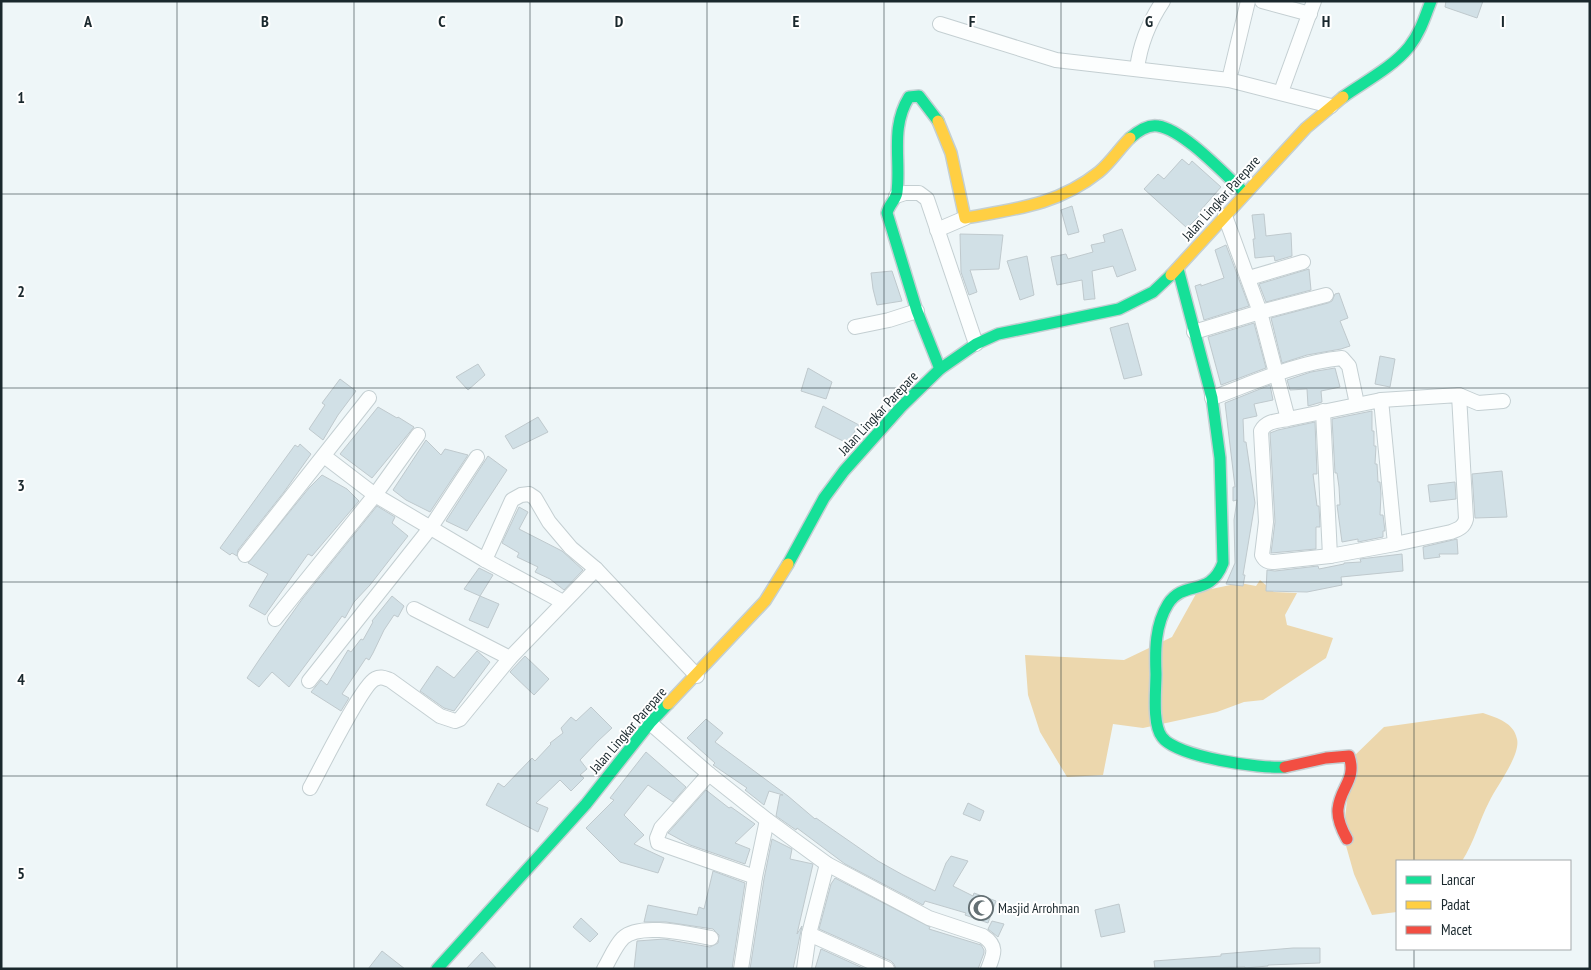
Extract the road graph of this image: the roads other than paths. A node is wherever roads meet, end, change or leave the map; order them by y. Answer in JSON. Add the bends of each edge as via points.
{"nodes":[{"id":1,"x":1163,"y":1,"type":"edge"},
{"id":2,"x":1248,"y":1,"type":"edge"},
{"id":3,"x":1262,"y":1,"type":"edge"},
{"id":4,"x":1431,"y":1,"type":"edge"},
{"id":5,"x":1312,"y":8,"type":"edge"},
{"id":6,"x":940,"y":24,"type":"dead end"},
{"id":7,"x":1137,"y":69,"type":"junction"},
{"id":8,"x":1228,"y":80,"type":"junction"},
{"id":9,"x":1281,"y":92,"type":"junction"},
{"id":10,"x":1331,"y":106,"type":"junction"},
{"id":11,"x":1245,"y":193,"type":"junction"},
{"id":12,"x":896,"y":196,"type":"junction"},
{"id":13,"x":1225,"y":216,"type":"junction"},
{"id":14,"x":965,"y":218,"type":"junction"},
{"id":15,"x":937,"y":230,"type":"junction"},
{"id":16,"x":1303,"y":262,"type":"dead end"},
{"id":17,"x":1178,"y":269,"type":"junction"},
{"id":18,"x":1249,"y":278,"type":"junction"},
{"id":19,"x":1326,"y":295,"type":"dead end"},
{"id":20,"x":917,"y":311,"type":"junction"},
{"id":21,"x":1260,"y":312,"type":"junction"},
{"id":22,"x":855,"y":327,"type":"dead end"},
{"id":23,"x":1194,"y":332,"type":"junction"},
{"id":24,"x":976,"y":344,"type":"junction"},
{"id":25,"x":940,"y":369,"type":"junction"},
{"id":26,"x":1276,"y":375,"type":"junction"},
{"id":27,"x":1459,"y":395,"type":"junction"},
{"id":28,"x":369,"y":398,"type":"dead end"},
{"id":29,"x":1212,"y":398,"type":"junction"},
{"id":30,"x":1381,"y":400,"type":"junction"},
{"id":31,"x":1503,"y":401,"type":"dead end"},
{"id":32,"x":1357,"y":404,"type":"junction"},
{"id":33,"x":1323,"y":411,"type":"junction"},
{"id":34,"x":1288,"y":419,"type":"junction"},
{"id":35,"x":418,"y":435,"type":"dead end"},
{"id":36,"x":324,"y":456,"type":"junction"},
{"id":37,"x":478,"y":457,"type":"dead end"},
{"id":38,"x":375,"y":495,"type":"junction"},
{"id":39,"x":431,"y":527,"type":"junction"},
{"id":40,"x":1395,"y":544,"type":"junction"},
{"id":41,"x":244,"y":555,"type":"dead end"},
{"id":42,"x":1330,"y":556,"type":"junction"},
{"id":43,"x":485,"y":560,"type":"junction"},
{"id":44,"x":596,"y":569,"type":"junction"},
{"id":45,"x":563,"y":602,"type":"junction"},
{"id":46,"x":414,"y":609,"type":"dead end"},
{"id":47,"x":276,"y":619,"type":"dead end"},
{"id":48,"x":510,"y":658,"type":"junction"},
{"id":49,"x":697,"y":676,"type":"junction"},
{"id":50,"x":309,"y":682,"type":"dead end"},
{"id":51,"x":650,"y":723,"type":"junction"},
{"id":52,"x":709,"y":774,"type":"junction"},
{"id":53,"x":310,"y":788,"type":"dead end"},
{"id":54,"x":767,"y":820,"type":"junction"},
{"id":55,"x":1347,"y":839,"type":"dead end"},
{"id":56,"x":827,"y":864,"type":"junction"},
{"id":57,"x":755,"y":877,"type":"junction"},
{"id":58,"x":808,"y":934,"type":"junction"},
{"id":59,"x":711,"y":938,"type":"dead end"},
{"id":60,"x":445,"y":966,"type":"edge"},
{"id":61,"x":604,"y":969,"type":"edge"},
{"id":62,"x":741,"y":969,"type":"edge"},
{"id":63,"x":804,"y":969,"type":"edge"},
{"id":64,"x":887,"y":969,"type":"edge"},
{"id":65,"x":988,"y":969,"type":"edge"}],
"edges":[{"from":1,"to":7,"type":"street","via":[[1147,29]]},
{"from":2,"to":8,"type":"street"},
{"from":3,"to":5,"type":"street"},
{"from":4,"to":10,"type":"main road","name":"Jalan Lingkar Parepare","via":[[1409,48]]},
{"from":5,"to":9,"type":"street"},
{"from":6,"to":7,"type":"street","via":[[1056,60]]},
{"from":7,"to":8,"type":"street"},
{"from":8,"to":9,"type":"street"},
{"from":9,"to":10,"type":"street"},
{"from":10,"to":11,"type":"main road","name":"Jalan Lingkar Parepare"},
{"from":11,"to":13,"type":"main road","name":"Jalan Lingkar Parepare"},
{"from":11,"to":14,"type":"main road","via":[[1186,141],[1169,130],[1148,126],[1137,131],[1102,170],[1053,198],[1033,206]]},
{"from":12,"to":14,"type":"main road","via":[[901,114],[910,97],[919,96],[944,130],[953,156]]},
{"from":12,"to":15,"type":"street","via":[[911,192],[923,195]]},
{"from":12,"to":20,"type":"main road","via":[[887,213]]},
{"from":13,"to":17,"type":"main road","name":"Jalan Lingkar Parepare"},
{"from":13,"to":18,"type":"street"},
{"from":14,"to":15,"type":"street"},
{"from":15,"to":24,"type":"street"},
{"from":16,"to":18,"type":"street"},
{"from":17,"to":23,"type":"main road"},
{"from":17,"to":24,"type":"main road","name":"Jalan Lingkar Parepare","via":[[1153,292],[1119,309],[1016,329]]},
{"from":18,"to":21,"type":"street"},
{"from":19,"to":21,"type":"street"},
{"from":20,"to":22,"type":"street"},
{"from":20,"to":25,"type":"main road"},
{"from":21,"to":23,"type":"street"},
{"from":21,"to":26,"type":"street"},
{"from":23,"to":29,"type":"main road"},
{"from":24,"to":25,"type":"main road","name":"Jalan Lingkar Parepare"},
{"from":25,"to":49,"type":"main road","name":"Jalan Lingkar Parepare","via":[[901,407],[844,472],[824,498],[773,588],[742,628]]},
{"from":26,"to":29,"type":"street"},
{"from":26,"to":32,"type":"street","via":[[1342,358],[1349,366]]},
{"from":26,"to":34,"type":"street"},
{"from":27,"to":30,"type":"street"},
{"from":27,"to":31,"type":"street","via":[[1478,403]]},
{"from":27,"to":40,"type":"street","via":[[1465,524],[1452,532]]},
{"from":28,"to":36,"type":"street"},
{"from":29,"to":55,"type":"main road","via":[[1220,458],[1223,563],[1218,577],[1176,595],[1162,614],[1157,651],[1159,732],[1162,739],[1174,747],[1213,759],[1267,768],[1349,756],[1354,766],[1353,775],[1338,809],[1341,828]]},
{"from":30,"to":32,"type":"street"},
{"from":30,"to":40,"type":"street"},
{"from":32,"to":33,"type":"street"},
{"from":33,"to":34,"type":"street"},
{"from":33,"to":42,"type":"street"},
{"from":34,"to":42,"type":"street","via":[[1268,423],[1262,431],[1266,522],[1262,555],[1269,562]]},
{"from":35,"to":38,"type":"street"},
{"from":36,"to":38,"type":"street"},
{"from":36,"to":41,"type":"street"},
{"from":37,"to":39,"type":"street"},
{"from":38,"to":39,"type":"street"},
{"from":38,"to":47,"type":"street"},
{"from":39,"to":43,"type":"street"},
{"from":39,"to":50,"type":"street"},
{"from":40,"to":42,"type":"street"},
{"from":43,"to":44,"type":"street","via":[[512,500],[529,494],[571,548]]},
{"from":43,"to":45,"type":"street"},
{"from":44,"to":45,"type":"street"},
{"from":44,"to":49,"type":"street"},
{"from":45,"to":48,"type":"street"},
{"from":46,"to":48,"type":"street"},
{"from":48,"to":53,"type":"street","via":[[456,721],[440,716],[390,680],[375,679],[358,700]]},
{"from":49,"to":51,"type":"main road","name":"Jalan Lingkar Parepare"},
{"from":51,"to":52,"type":"street"},
{"from":51,"to":60,"type":"main road","name":"Jalan Lingkar Parepare","via":[[586,804]]},
{"from":52,"to":54,"type":"street"},
{"from":52,"to":57,"type":"street","via":[[660,828],[658,843]]},
{"from":54,"to":56,"type":"street"},
{"from":54,"to":57,"type":"street"},
{"from":56,"to":58,"type":"street"},
{"from":56,"to":65,"type":"street","via":[[929,918],[983,936],[994,950]]},
{"from":57,"to":62,"type":"street"},
{"from":58,"to":63,"type":"street"},
{"from":58,"to":64,"type":"street"},
{"from":59,"to":61,"type":"street","via":[[672,932],[631,933],[622,939]]}]}
